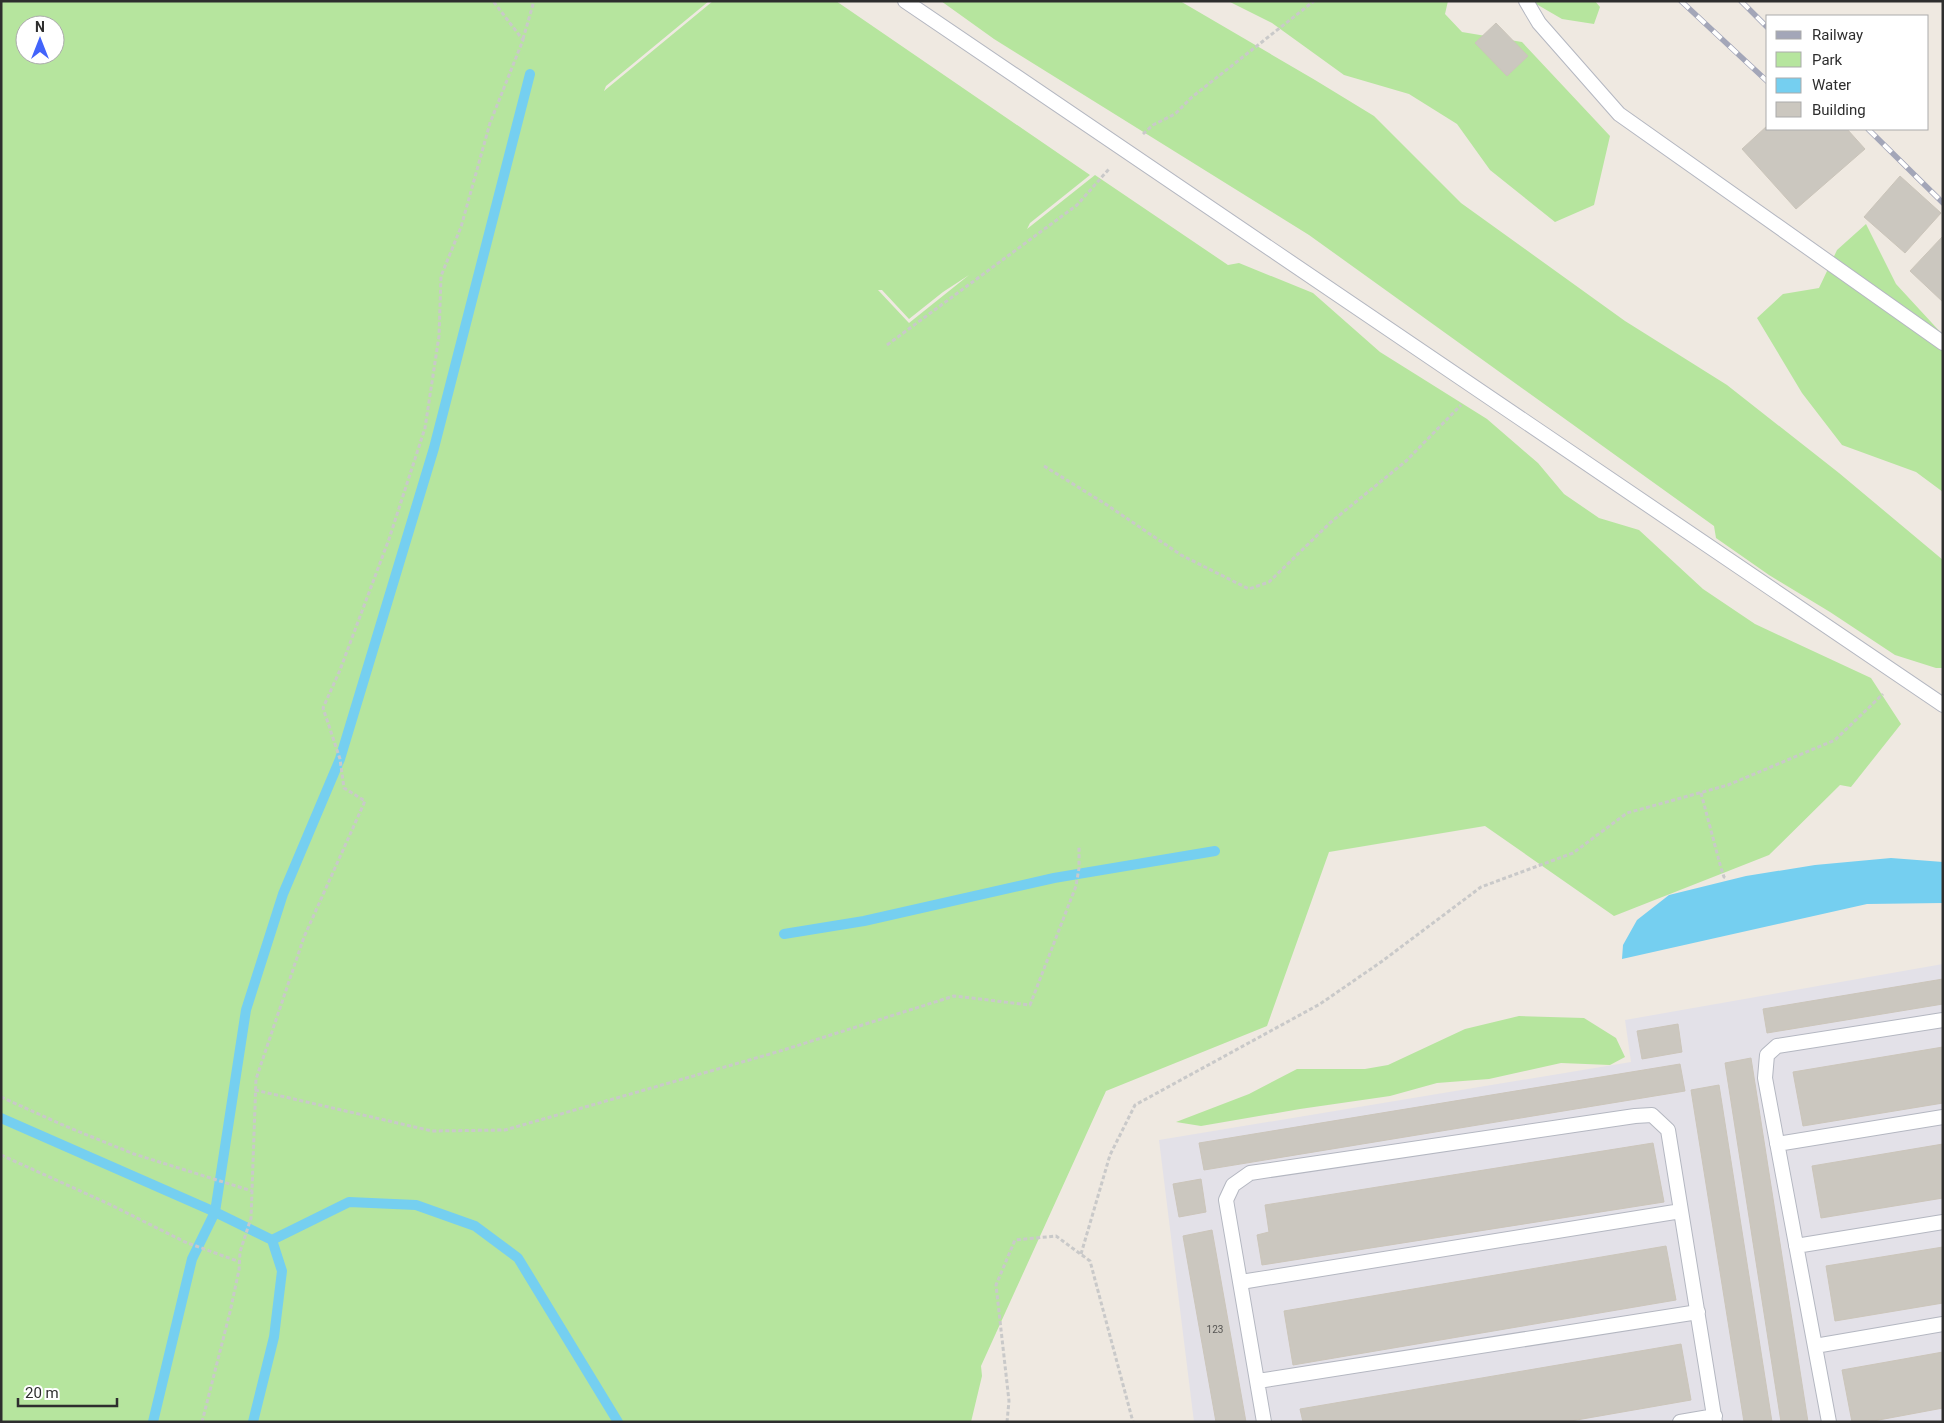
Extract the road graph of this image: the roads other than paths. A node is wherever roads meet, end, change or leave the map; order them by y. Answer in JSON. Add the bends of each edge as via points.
{"nodes":[{"id":1,"x":905,"y":1,"type":"edge"},
{"id":2,"x":1526,"y":1,"type":"edge"},
{"id":3,"x":1943,"y":342,"type":"edge"},
{"id":4,"x":1943,"y":705,"type":"edge"},
{"id":5,"x":1943,"y":1020,"type":"edge"},
{"id":6,"x":1943,"y":1117,"type":"edge"},
{"id":7,"x":1777,"y":1144,"type":"junction"},
{"id":8,"x":1681,"y":1211,"type":"junction"},
{"id":9,"x":1943,"y":1222,"type":"edge"},
{"id":10,"x":1796,"y":1246,"type":"junction"},
{"id":11,"x":1241,"y":1282,"type":"junction"},
{"id":12,"x":1698,"y":1312,"type":"junction"},
{"id":13,"x":1943,"y":1324,"type":"edge"},
{"id":14,"x":1815,"y":1346,"type":"junction"},
{"id":15,"x":1258,"y":1382,"type":"junction"},
{"id":16,"x":1715,"y":1419,"type":"edge"},
{"id":17,"x":1264,"y":1422,"type":"edge"},
{"id":18,"x":1680,"y":1422,"type":"edge"},
{"id":19,"x":1829,"y":1422,"type":"edge"}],
"edges":[{"from":1,"to":4,"type":"lane"},
{"from":2,"to":3,"type":"lane","via":[[1539,23],[1618,114]]},
{"from":5,"to":7,"type":"lane","via":[[1777,1046],[1767,1055],[1765,1078]]},
{"from":6,"to":7,"type":"lane"},
{"from":7,"to":10,"type":"lane"},
{"from":8,"to":11,"type":"lane"},
{"from":8,"to":11,"type":"lane","via":[[1668,1130],[1652,1115],[1250,1173],[1233,1185],[1226,1200]]},
{"from":8,"to":12,"type":"lane"},
{"from":9,"to":10,"type":"lane"},
{"from":10,"to":14,"type":"lane"},
{"from":11,"to":15,"type":"lane"},
{"from":12,"to":15,"type":"lane"},
{"from":12,"to":16,"type":"lane"},
{"from":13,"to":14,"type":"lane"},
{"from":14,"to":19,"type":"lane"},
{"from":15,"to":17,"type":"lane"},
{"from":16,"to":18,"type":"lane"}]}
